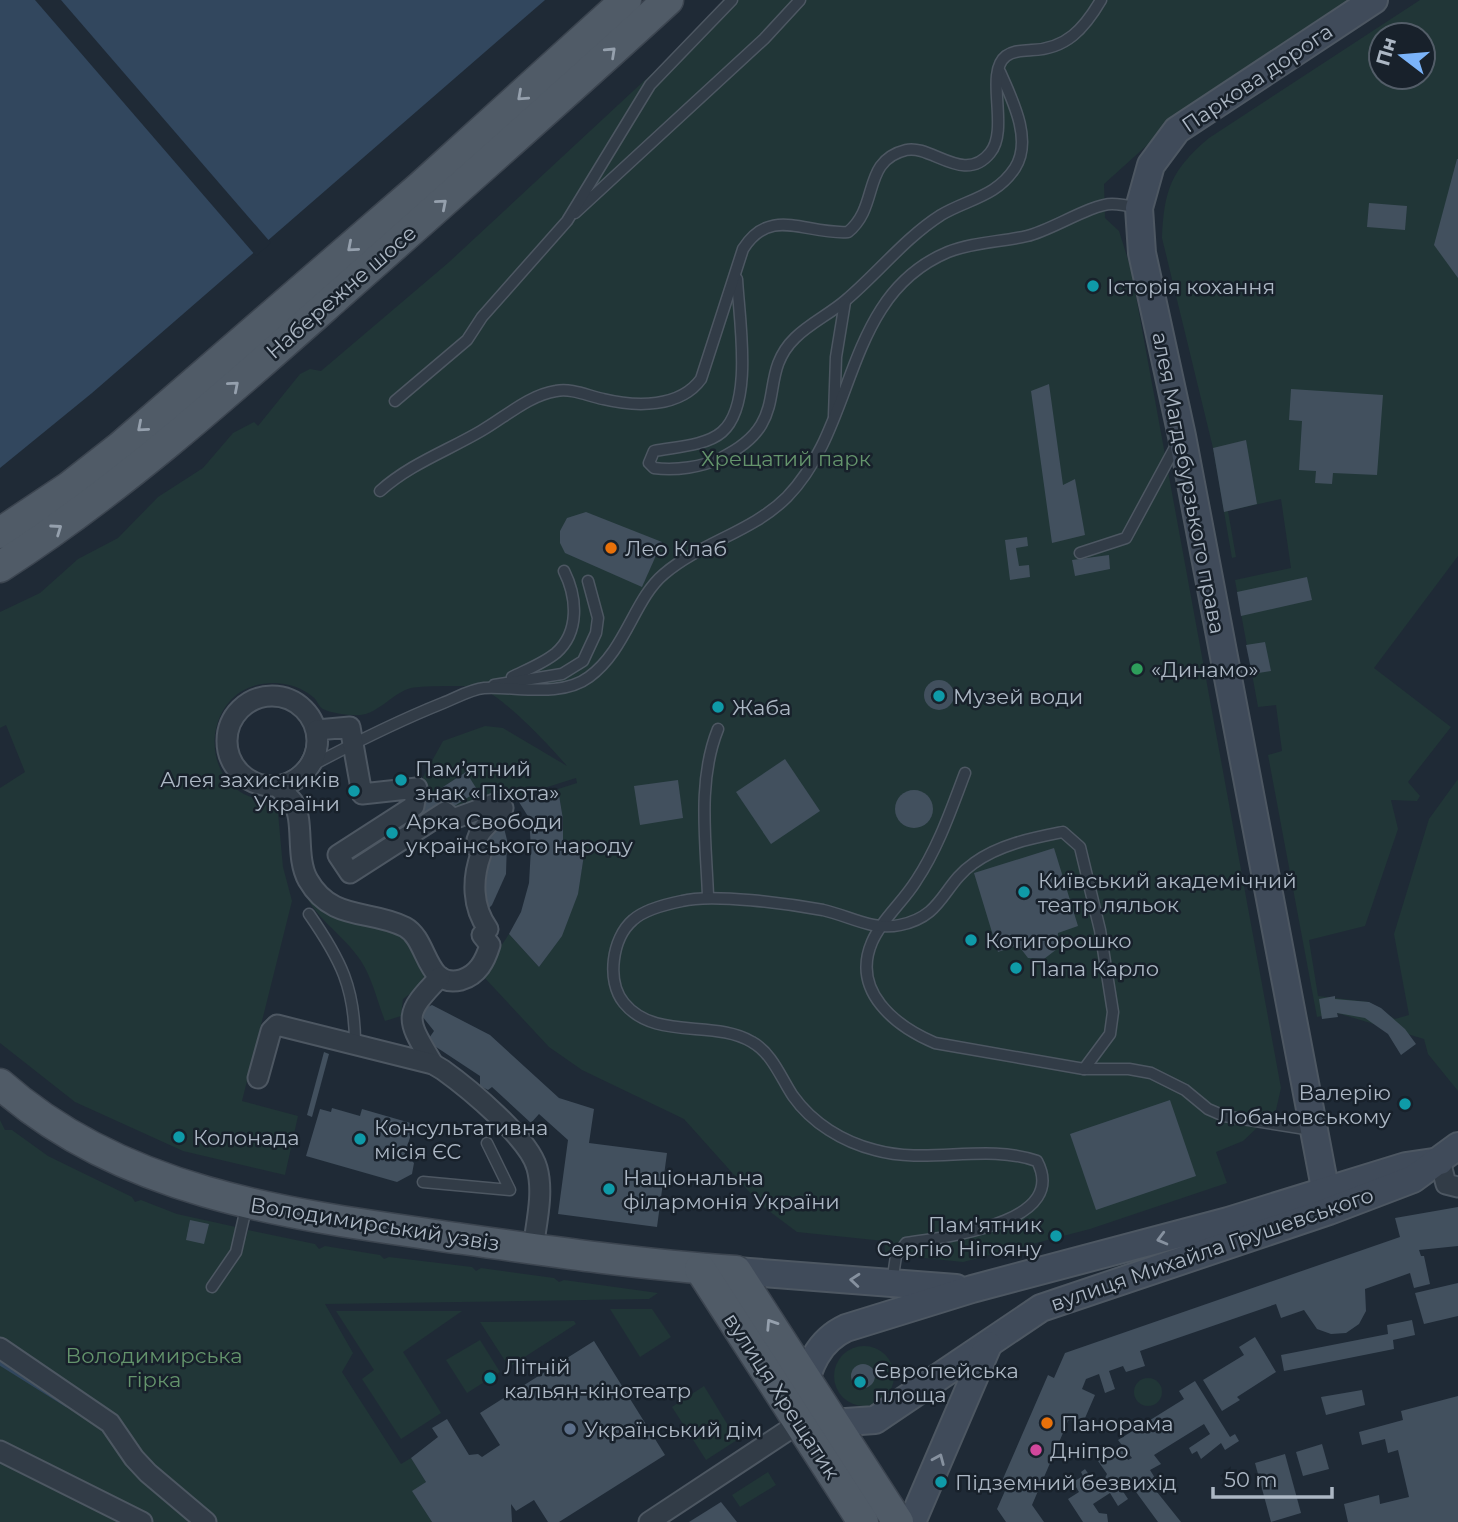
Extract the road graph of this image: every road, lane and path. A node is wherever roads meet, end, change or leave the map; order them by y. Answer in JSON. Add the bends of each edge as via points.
{"nodes":[{"id":1,"x":626,"y":0,"type":"edge"},
{"id":2,"x":668,"y":0,"type":"edge"},
{"id":3,"x":732,"y":0,"type":"edge"},
{"id":4,"x":800,"y":0,"type":"edge"},
{"id":5,"x":1101,"y":0,"type":"edge"},
{"id":6,"x":1374,"y":0,"type":"edge"},
{"id":7,"x":999,"y":69,"type":"junction"},
{"id":8,"x":1139,"y":208,"type":"junction"},
{"id":9,"x":567,"y":221,"type":"junction"},
{"id":10,"x":737,"y":272,"type":"junction"},
{"id":11,"x":845,"y":302,"type":"junction"},
{"id":12,"x":395,"y":401,"type":"dead end"},
{"id":13,"x":834,"y":421,"type":"junction"},
{"id":14,"x":1182,"y":436,"type":"junction"},
{"id":15,"x":380,"y":491,"type":"dead end"},
{"id":16,"x":0,"y":533,"type":"edge"},
{"id":17,"x":1080,"y":553,"type":"dead end"},
{"id":18,"x":0,"y":567,"type":"edge"},
{"id":19,"x":564,"y":572,"type":"dead end"},
{"id":20,"x":588,"y":581,"type":"dead end"},
{"id":21,"x":496,"y":686,"type":"junction"},
{"id":22,"x":718,"y":729,"type":"dead end"},
{"id":23,"x":353,"y":744,"type":"junction"},
{"id":24,"x":965,"y":773,"type":"dead end"},
{"id":25,"x":295,"y":778,"type":"junction"},
{"id":26,"x":708,"y":896,"type":"junction"},
{"id":27,"x":309,"y":914,"type":"dead end"},
{"id":28,"x":881,"y":928,"type":"junction"},
{"id":29,"x":440,"y":977,"type":"junction"},
{"id":30,"x":355,"y":1044,"type":"junction"},
{"id":31,"x":433,"y":1064,"type":"junction"},
{"id":32,"x":1084,"y":1069,"type":"junction"},
{"id":33,"x":258,"y":1078,"type":"dead end"},
{"id":34,"x":0,"y":1084,"type":"edge"},
{"id":35,"x":1312,"y":1130,"type":"junction"},
{"id":36,"x":487,"y":1143,"type":"dead end"},
{"id":37,"x":1449,"y":1153,"type":"edge"},
{"id":38,"x":423,"y":1182,"type":"dead end"},
{"id":39,"x":1458,"y":1186,"type":"edge"},
{"id":40,"x":1327,"y":1201,"type":"junction"},
{"id":41,"x":247,"y":1203,"type":"junction"},
{"id":42,"x":533,"y":1249,"type":"junction"},
{"id":43,"x":701,"y":1269,"type":"junction"},
{"id":44,"x":737,"y":1271,"type":"junction"},
{"id":45,"x":892,"y":1283,"type":"junction"},
{"id":46,"x":212,"y":1287,"type":"dead end"},
{"id":47,"x":972,"y":1289,"type":"junction"},
{"id":48,"x":988,"y":1345,"type":"junction"},
{"id":49,"x":0,"y":1348,"type":"edge"},
{"id":50,"x":806,"y":1378,"type":"junction"},
{"id":51,"x":799,"y":1423,"type":"junction"},
{"id":52,"x":836,"y":1424,"type":"junction"},
{"id":53,"x":0,"y":1451,"type":"edge"},
{"id":54,"x":142,"y":1522,"type":"edge"},
{"id":55,"x":206,"y":1522,"type":"edge"},
{"id":56,"x":649,"y":1522,"type":"edge"},
{"id":57,"x":863,"y":1522,"type":"edge"},
{"id":58,"x":898,"y":1522,"type":"edge"},
{"id":59,"x":912,"y":1522,"type":"edge"}],
"edges":[{"from":1,"to":16,"type":"main road","name":"Набережне шосе","one_way":true,"via":[[420,187],[130,438]]},
{"from":18,"to":2,"type":"main road","name":"Набережне шосе","one_way":true,"via":[[161,449]]},
{"from":3,"to":9,"type":"lane","via":[[650,85]]},
{"from":4,"to":9,"type":"lane","via":[[764,39]]},
{"from":5,"to":7,"type":"lane","via":[[1067,43],[1018,50],[1005,57]]},
{"from":6,"to":8,"type":"main road","name":"Паркова дорога","via":[[1177,130],[1151,165]]},
{"from":7,"to":10,"type":"lane","via":[[999,121],[990,154],[973,165],[951,163],[920,150],[897,152],[877,169],[862,221],[848,232],[766,225],[753,233]]},
{"from":7,"to":11,"type":"lane","via":[[1023,142],[1017,166],[1002,185],[942,215],[915,235]]},
{"from":8,"to":13,"type":"lane","via":[[1110,203],[1029,236],[947,253],[923,267],[883,303],[867,330]]},
{"from":8,"to":14,"type":"main road","name":"алея Магдебурзького права","via":[[1142,253]]},
{"from":9,"to":12,"type":"lane","via":[[467,340]]},
{"from":10,"to":11,"type":"lane","via":[[741,396],[736,416],[721,433],[654,451],[649,463],[654,468],[707,465],[741,449],[759,433],[782,356],[794,339]]},
{"from":10,"to":15,"type":"lane","via":[[701,379],[692,392],[674,400],[637,403],[556,391],[398,475]]},
{"from":11,"to":13,"type":"lane","via":[[836,357]]},
{"from":13,"to":21,"type":"lane","via":[[815,460],[787,497],[751,525],[688,556],[661,576],[620,645],[588,678],[555,688]]},
{"from":14,"to":17,"type":"lane","via":[[1167,456],[1159,481],[1126,538]]},
{"from":14,"to":35,"type":"main road","name":"алея Магдебурзького права"},
{"from":19,"to":21,"type":"lane","via":[[574,601],[573,628],[556,653]]},
{"from":20,"to":21,"type":"lane","via":[[598,618],[583,661],[562,674]]},
{"from":21,"to":23,"type":"lane","via":[[480,688],[386,726]]},
{"from":22,"to":26,"type":"lane","via":[[710,750],[704,805]]},
{"from":23,"to":25,"type":"lane"},
{"from":23,"to":25,"type":"street","via":[[349,727],[317,730],[317,747]]},
{"from":23,"to":29,"type":"street","via":[[362,794],[417,788],[414,806],[338,855],[350,873],[445,812],[453,819],[500,802],[503,808],[477,842],[481,854],[476,901],[488,929],[482,934],[490,945],[485,960],[471,977],[452,982]]},
{"from":24,"to":28,"type":"lane","via":[[941,835],[916,881]]},
{"from":25,"to":25,"type":"street","via":[[249,781],[238,772],[226,744],[228,729],[245,705],[273,695],[288,698],[311,717],[318,738]]},
{"from":25,"to":29,"type":"street","via":[[298,848],[317,893],[345,912],[413,932],[428,965]]},
{"from":26,"to":28,"type":"lane","via":[[823,911]]},
{"from":26,"to":45,"type":"lane","via":[[632,920],[618,940],[614,958],[617,990],[624,1003],[659,1024],[713,1030],[751,1041],[764,1050],[795,1099],[814,1119],[853,1143],[918,1156],[1019,1155],[1037,1161],[1044,1175],[1043,1189],[1033,1205],[1019,1214],[956,1235],[906,1242],[895,1255]]},
{"from":27,"to":30,"type":"lane","via":[[339,961],[355,1006]]},
{"from":28,"to":32,"type":"lane","via":[[867,956],[867,978],[869,989],[897,1023],[934,1043]]},
{"from":28,"to":32,"type":"lane","via":[[926,916],[973,863],[1017,842],[1063,832],[1080,847],[1100,930],[1112,1013],[1110,1034]]},
{"from":29,"to":31,"type":"street","via":[[418,999],[411,1015],[415,1034]]},
{"from":30,"to":31,"type":"street"},
{"from":30,"to":33,"type":"street","via":[[276,1025]]},
{"from":31,"to":42,"type":"street","via":[[455,1079],[531,1153],[540,1187]]},
{"from":32,"to":35,"type":"lane","via":[[1151,1073],[1224,1116]]},
{"from":34,"to":41,"type":"main road","name":"Володимирський узвіз","via":[[29,1110],[104,1154],[172,1182]]},
{"from":35,"to":40,"type":"main road","name":"алея Магдебурзького права"},
{"from":36,"to":38,"type":"lane","via":[[510,1190]]},
{"from":37,"to":39,"type":"street","via":[[1446,1184]]},
{"from":37,"to":40,"type":"main road","name":"вулиця Михайла Грушевського","via":[[1413,1179]]},
{"from":40,"to":47,"type":"main road","name":"вулиця Михайла Грушевського","one_way":true,"via":[[1228,1221]]},
{"from":40,"to":48,"type":"main road","name":"вулиця Михайла Грушевського","via":[[1041,1308]]},
{"from":41,"to":42,"type":"main road","name":"Володимирський узвіз"},
{"from":41,"to":46,"type":"lane","via":[[236,1252]]},
{"from":42,"to":43,"type":"main road","name":"Володимирський узвіз"},
{"from":43,"to":44,"type":"main road","name":"Володимирський узвіз"},
{"from":43,"to":51,"type":"main road","name":"вулиця Хрещатик"},
{"from":45,"to":44,"type":"main road","one_way":true},
{"from":50,"to":44,"type":"main road","name":"вулиця Хрещатик","one_way":true},
{"from":45,"to":47,"type":"main road"},
{"from":47,"to":50,"type":"main road","via":[[836,1332],[814,1357]]},
{"from":48,"to":52,"type":"main road","via":[[888,1414]]},
{"from":59,"to":48,"type":"main road","one_way":true},
{"from":49,"to":55,"type":"street","via":[[110,1423],[148,1473]]},
{"from":50,"to":51,"type":"main road"},
{"from":50,"to":52,"type":"main road","name":"вулиця Хрещатик"},
{"from":51,"to":52,"type":"main road"},
{"from":51,"to":56,"type":"street"},
{"from":51,"to":57,"type":"main road","name":"вулиця Хрещатик"},
{"from":52,"to":58,"type":"main road","name":"вулиця Хрещатик"},
{"from":53,"to":54,"type":"street"}]}
